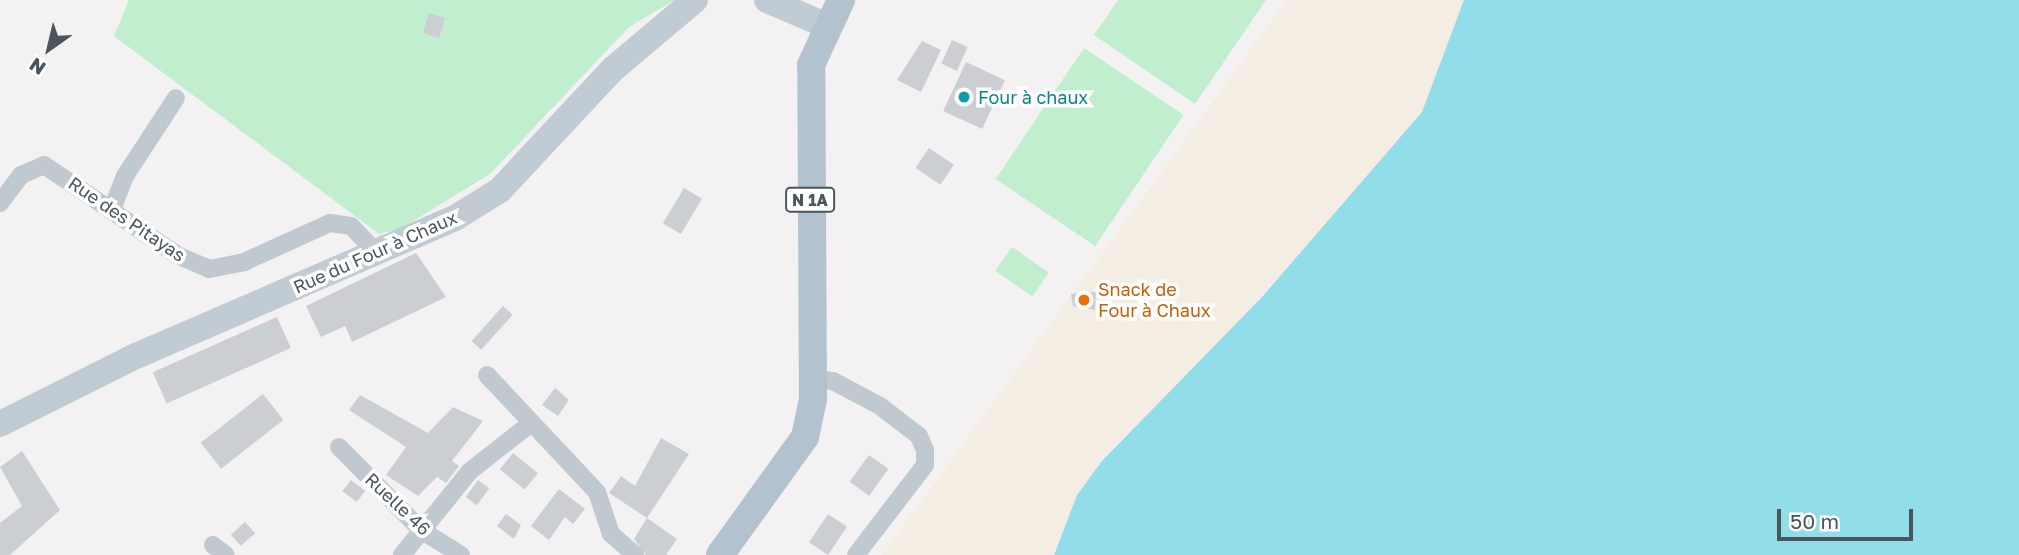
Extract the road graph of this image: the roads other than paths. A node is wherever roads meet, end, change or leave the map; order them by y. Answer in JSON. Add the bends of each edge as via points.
{"nodes":[{"id":1,"x":695,"y":0,"type":"edge"},
{"id":2,"x":767,"y":0,"type":"edge"},
{"id":3,"x":841,"y":0,"type":"edge"},
{"id":4,"x":825,"y":24,"type":"junction"},
{"id":5,"x":176,"y":98,"type":"dead end"},
{"id":6,"x":0,"y":203,"type":"edge"},
{"id":7,"x":113,"y":207,"type":"junction"},
{"id":8,"x":376,"y":252,"type":"junction"},
{"id":9,"x":487,"y":375,"type":"dead end"},
{"id":10,"x":811,"y":378,"type":"junction"},
{"id":11,"x":15,"y":415,"type":"edge"},
{"id":12,"x":530,"y":424,"type":"junction"},
{"id":13,"x":339,"y":447,"type":"dead end"},
{"id":14,"x":421,"y":530,"type":"junction"},
{"id":15,"x":402,"y":555,"type":"edge"},
{"id":16,"x":461,"y":555,"type":"edge"},
{"id":17,"x":635,"y":555,"type":"edge"},
{"id":18,"x":720,"y":555,"type":"edge"},
{"id":19,"x":856,"y":555,"type":"edge"}],
"edges":[{"from":1,"to":8,"type":"main road","name":"Rue du Four à Chaux","via":[[613,69],[500,190]]},
{"from":2,"to":4,"type":"main road"},
{"from":3,"to":4,"type":"main road","number":"N 1A"},
{"from":4,"to":10,"type":"main road","number":"N 1A","via":[[811,65],[808,106]]},
{"from":5,"to":7,"type":"street","via":[[125,176]]},
{"from":6,"to":7,"type":"street","name":"Rue des Pitayas","via":[[21,175],[44,165]]},
{"from":7,"to":8,"type":"street","name":"Rue des Pitayas","via":[[178,256],[209,269],[244,262],[330,223],[351,226]]},
{"from":8,"to":11,"type":"main road","name":"Rue du Four à Chaux"},
{"from":9,"to":12,"type":"street"},
{"from":10,"to":18,"type":"main road","number":"N 1A","via":[[805,437]]},
{"from":10,"to":19,"type":"street","via":[[834,381],[904,421],[919,436],[925,465]]},
{"from":12,"to":14,"type":"street","via":[[470,471]]},
{"from":12,"to":17,"type":"street","via":[[597,492],[611,534]]},
{"from":13,"to":14,"type":"street","name":"Ruelle 46"},
{"from":14,"to":15,"type":"street"},
{"from":14,"to":16,"type":"street","name":"Ruelle 46"}]}
